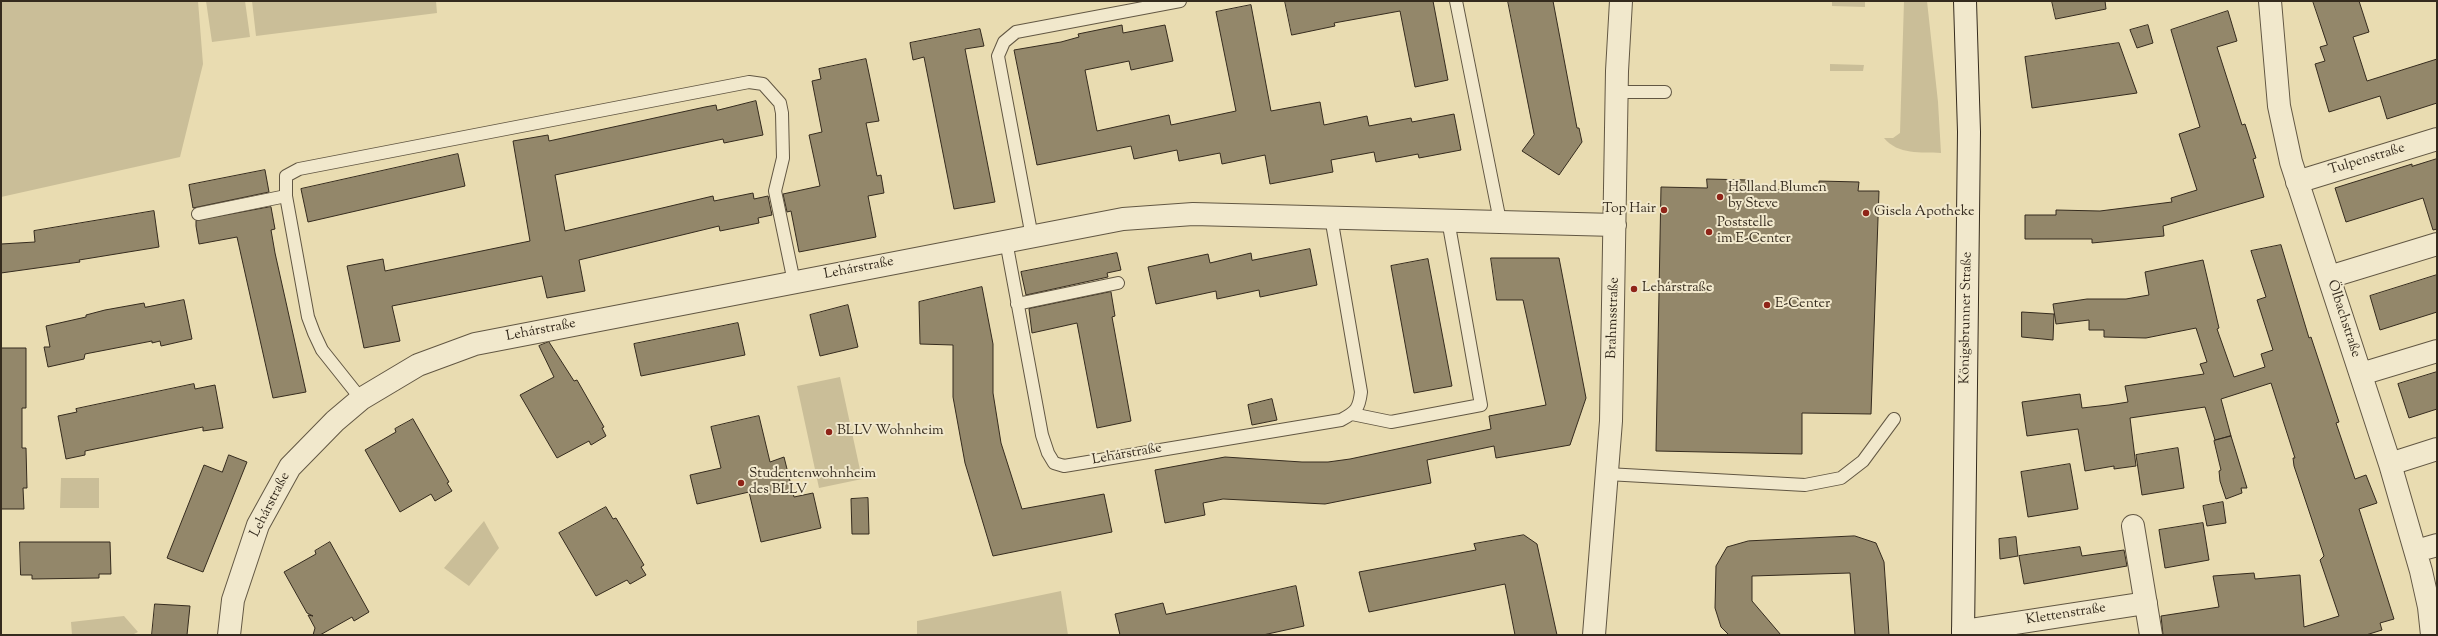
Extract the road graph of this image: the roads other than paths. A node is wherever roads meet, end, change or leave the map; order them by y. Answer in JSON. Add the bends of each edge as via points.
{"nodes":[{"id":1,"x":1180,"y":1,"type":"edge"},
{"id":2,"x":1456,"y":1,"type":"edge"},
{"id":3,"x":1621,"y":1,"type":"edge"},
{"id":4,"x":1965,"y":1,"type":"edge"},
{"id":5,"x":2270,"y":1,"type":"edge"},
{"id":6,"x":1617,"y":92,"type":"junction"},
{"id":7,"x":1665,"y":92,"type":"dead end"},
{"id":8,"x":2437,"y":139,"type":"edge"},
{"id":9,"x":2297,"y":182,"type":"junction"},
{"id":10,"x":286,"y":196,"type":"junction"},
{"id":11,"x":198,"y":214,"type":"dead end"},
{"id":12,"x":1331,"y":217,"type":"junction"},
{"id":13,"x":1448,"y":220,"type":"junction"},
{"id":14,"x":1500,"y":221,"type":"junction"},
{"id":15,"x":1615,"y":225,"type":"junction"},
{"id":16,"x":1032,"y":237,"type":"junction"},
{"id":17,"x":1006,"y":241,"type":"junction"},
{"id":18,"x":2437,"y":244,"type":"edge"},
{"id":19,"x":2329,"y":277,"type":"junction"},
{"id":20,"x":794,"y":282,"type":"junction"},
{"id":21,"x":1118,"y":283,"type":"dead end"},
{"id":22,"x":1017,"y":304,"type":"junction"},
{"id":23,"x":2437,"y":350,"type":"edge"},
{"id":24,"x":2361,"y":374,"type":"junction"},
{"id":25,"x":361,"y":399,"type":"junction"},
{"id":26,"x":1352,"y":414,"type":"junction"},
{"id":27,"x":1894,"y":419,"type":"dead end"},
{"id":28,"x":2437,"y":449,"type":"edge"},
{"id":29,"x":2390,"y":464,"type":"junction"},
{"id":30,"x":1607,"y":474,"type":"junction"},
{"id":31,"x":2133,"y":526,"type":"dead end"},
{"id":32,"x":2437,"y":545,"type":"edge"},
{"id":33,"x":2416,"y":551,"type":"junction"},
{"id":34,"x":2146,"y":603,"type":"junction"},
{"id":35,"x":1963,"y":633,"type":"edge"},
{"id":36,"x":228,"y":635,"type":"edge"},
{"id":37,"x":1594,"y":635,"type":"edge"},
{"id":38,"x":2151,"y":635,"type":"edge"},
{"id":39,"x":2432,"y":635,"type":"edge"}],
"edges":[{"from":1,"to":16,"type":"lane","via":[[1016,32],[1004,42],[998,56]]},
{"from":2,"to":14,"type":"lane"},
{"from":3,"to":6,"type":"street","name":"Brahmsstraße"},
{"from":4,"to":35,"type":"street","name":"Königsbrunner Straße","via":[[1969,132]]},
{"from":5,"to":9,"type":"street","name":"Ölbachstraße","via":[[2279,106]]},
{"from":6,"to":7,"type":"lane"},
{"from":6,"to":15,"type":"street","name":"Brahmsstraße"},
{"from":8,"to":9,"type":"street","name":"Tulpenstraße"},
{"from":9,"to":19,"type":"street","name":"Ölbachstraße"},
{"from":10,"to":11,"type":"lane"},
{"from":10,"to":20,"type":"lane","via":[[286,176],[299,169],[750,82],[763,84],[780,103],[782,113],[783,158],[775,191]]},
{"from":10,"to":25,"type":"lane","via":[[308,317],[322,350]]},
{"from":12,"to":13,"type":"street","name":"Lehárstraße"},
{"from":12,"to":16,"type":"street","name":"Lehárstraße","via":[[1153,215],[1123,218]]},
{"from":12,"to":26,"type":"lane","via":[[1361,392],[1360,406]]},
{"from":13,"to":14,"type":"street","name":"Lehárstraße"},
{"from":13,"to":26,"type":"lane","via":[[1481,404],[1391,422]]},
{"from":14,"to":15,"type":"street","name":"Lehárstraße"},
{"from":15,"to":30,"type":"street","name":"Brahmsstraße","via":[[1611,421]]},
{"from":16,"to":17,"type":"street","name":"Lehárstraße"},
{"from":17,"to":20,"type":"street","name":"Lehárstraße"},
{"from":17,"to":22,"type":"lane","name":"Lehárstraße"},
{"from":18,"to":19,"type":"street"},
{"from":19,"to":24,"type":"street","name":"Ölbachstraße"},
{"from":20,"to":25,"type":"street","name":"Lehárstraße","via":[[475,344],[418,365]]},
{"from":21,"to":22,"type":"lane"},
{"from":22,"to":26,"type":"lane","name":"Lehárstraße","via":[[1042,435],[1054,463],[1064,466],[1342,420]]},
{"from":23,"to":24,"type":"street"},
{"from":24,"to":29,"type":"street","name":"Ölbachstraße"},
{"from":25,"to":36,"type":"street","name":"Lehárstraße","via":[[335,421],[282,478],[258,525],[233,600]]},
{"from":27,"to":30,"type":"lane","via":[[1863,460],[1841,478],[1812,484]]},
{"from":28,"to":29,"type":"street"},
{"from":29,"to":33,"type":"street","name":"Ölbachstraße"},
{"from":30,"to":37,"type":"street","name":"Brahmsstraße"},
{"from":31,"to":34,"type":"street"},
{"from":32,"to":33,"type":"street"},
{"from":33,"to":39,"type":"street","name":"Ölbachstraße","via":[[2429,607]]},
{"from":34,"to":35,"type":"street","name":"Klettenstraße"},
{"from":34,"to":38,"type":"street"}]}
